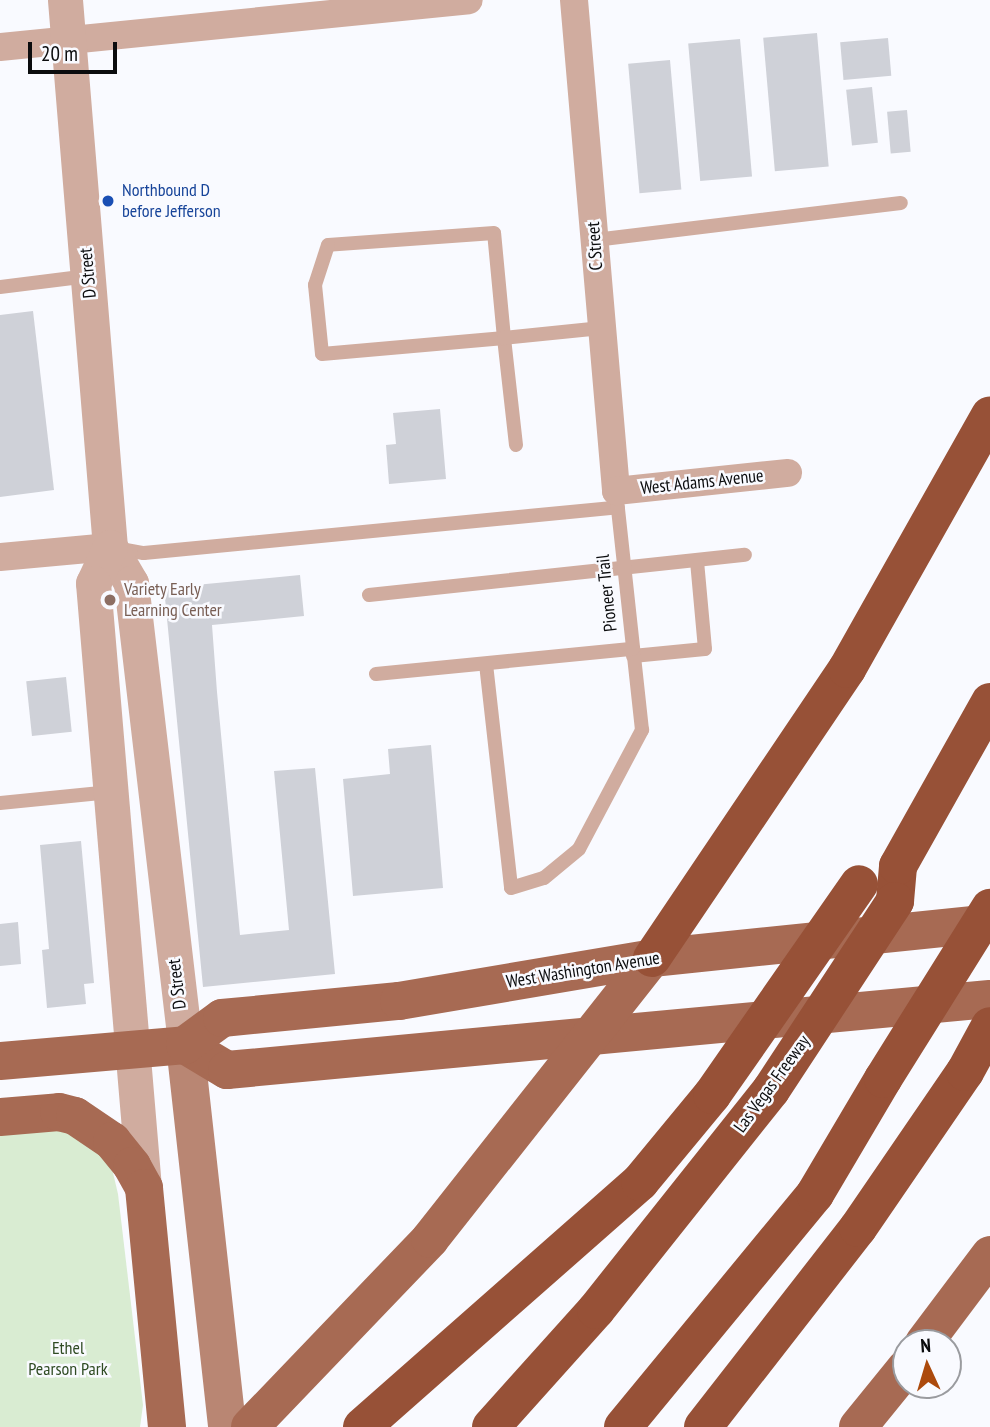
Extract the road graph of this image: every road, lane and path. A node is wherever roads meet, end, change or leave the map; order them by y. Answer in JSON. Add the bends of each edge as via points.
{"nodes":[{"id":1,"x":65,"y":0,"type":"edge"},
{"id":2,"x":462,"y":0,"type":"edge"},
{"id":3,"x":470,"y":0,"type":"edge"},
{"id":4,"x":574,"y":0,"type":"edge"},
{"id":5,"x":399,"y":3,"type":"edge"},
{"id":6,"x":345,"y":6,"type":"edge"},
{"id":7,"x":69,"y":40,"type":"junction"},
{"id":8,"x":0,"y":47,"type":"edge"},
{"id":9,"x":901,"y":203,"type":"dead end"},
{"id":10,"x":594,"y":240,"type":"junction"},
{"id":11,"x":88,"y":276,"type":"junction"},
{"id":12,"x":0,"y":286,"type":"edge"},
{"id":13,"x":601,"y":328,"type":"junction"},
{"id":14,"x":504,"y":338,"type":"junction"},
{"id":15,"x":990,"y":415,"type":"edge"},
{"id":16,"x":516,"y":445,"type":"dead end"},
{"id":17,"x":788,"y":473,"type":"dead end"},
{"id":18,"x":618,"y":505,"type":"junction"},
{"id":19,"x":110,"y":547,"type":"junction"},
{"id":20,"x":745,"y":555,"type":"dead end"},
{"id":21,"x":0,"y":557,"type":"edge"},
{"id":22,"x":697,"y":561,"type":"junction"},
{"id":23,"x":625,"y":570,"type":"junction"},
{"id":24,"x":369,"y":594,"type":"dead end"},
{"id":25,"x":634,"y":657,"type":"junction"},
{"id":26,"x":486,"y":664,"type":"junction"},
{"id":27,"x":376,"y":674,"type":"dead end"},
{"id":28,"x":990,"y":702,"type":"edge"},
{"id":29,"x":113,"y":792,"type":"junction"},
{"id":30,"x":0,"y":803,"type":"edge"},
{"id":31,"x":898,"y":865,"type":"junction"},
{"id":32,"x":990,"y":908,"type":"edge"},
{"id":33,"x":990,"y":923,"type":"edge"},
{"id":34,"x":652,"y":958,"type":"junction"},
{"id":35,"x":990,"y":999,"type":"edge"},
{"id":36,"x":990,"y":1026,"type":"edge"},
{"id":37,"x":594,"y":1036,"type":"junction"},
{"id":38,"x":184,"y":1045,"type":"junction"},
{"id":39,"x":132,"y":1050,"type":"junction"},
{"id":40,"x":0,"y":1061,"type":"edge"},
{"id":41,"x":0,"y":1117,"type":"edge"},
{"id":42,"x":144,"y":1188,"type":"junction"},
{"id":43,"x":990,"y":1255,"type":"edge"},
{"id":44,"x":934,"y":1329,"type":"edge"},
{"id":45,"x":892,"y":1385,"type":"edge"},
{"id":46,"x":167,"y":1427,"type":"edge"},
{"id":47,"x":227,"y":1427,"type":"edge"},
{"id":48,"x":250,"y":1427,"type":"edge"},
{"id":49,"x":362,"y":1427,"type":"edge"},
{"id":50,"x":491,"y":1427,"type":"edge"},
{"id":51,"x":623,"y":1427,"type":"edge"},
{"id":52,"x":703,"y":1427,"type":"edge"},
{"id":53,"x":858,"y":1427,"type":"edge"}],
"edges":[{"from":1,"to":7,"type":"street","name":"D Street"},
{"from":2,"to":3,"type":"street"},
{"from":2,"to":5,"type":"street"},
{"from":4,"to":10,"type":"street","name":"C Street"},
{"from":5,"to":6,"type":"street"},
{"from":6,"to":7,"type":"street"},
{"from":7,"to":8,"type":"street"},
{"from":7,"to":11,"type":"street","name":"D Street"},
{"from":9,"to":10,"type":"lane"},
{"from":10,"to":13,"type":"street","name":"C Street"},
{"from":11,"to":12,"type":"lane"},
{"from":11,"to":19,"type":"street","name":"D Street"},
{"from":13,"to":14,"type":"lane"},
{"from":13,"to":18,"type":"street","name":"C Street"},
{"from":14,"to":14,"type":"lane","via":[[322,354],[315,285],[328,246],[494,233]]},
{"from":14,"to":16,"type":"lane"},
{"from":15,"to":34,"type":"highway","via":[[847,669]]},
{"from":17,"to":18,"type":"street","name":"West Adams Avenue"},
{"from":18,"to":19,"type":"lane","via":[[144,553]]},
{"from":18,"to":23,"type":"lane","name":"Pioneer Trail"},
{"from":19,"to":21,"type":"street"},
{"from":19,"to":29,"type":"street","name":"D Street","via":[[93,583]]},
{"from":19,"to":38,"type":"street","name":"D Street","via":[[131,583]]},
{"from":20,"to":22,"type":"lane"},
{"from":22,"to":23,"type":"lane"},
{"from":22,"to":25,"type":"lane","via":[[705,649]]},
{"from":23,"to":24,"type":"lane"},
{"from":23,"to":25,"type":"lane","name":"Pioneer Trail"},
{"from":25,"to":26,"type":"lane"},
{"from":25,"to":26,"type":"lane","name":"Pioneer Trail","via":[[642,730],[579,849],[544,878],[511,888]]},
{"from":26,"to":27,"type":"lane"},
{"from":28,"to":31,"type":"highway","name":"Las Vegas Freeway"},
{"from":29,"to":30,"type":"lane"},
{"from":29,"to":39,"type":"street","name":"D Street"},
{"from":31,"to":49,"type":"highway","bridge":true,"via":[[859,884],[712,1095],[640,1182]]},
{"from":31,"to":50,"type":"highway","name":"Las Vegas Freeway","bridge":true,"via":[[895,901],[771,1090],[596,1310]]},
{"from":32,"to":51,"type":"highway","bridge":true,"via":[[815,1194]]},
{"from":33,"to":34,"type":"main road","name":"West Washington Avenue"},
{"from":34,"to":37,"type":"main road"},
{"from":34,"to":38,"type":"main road","name":"West Washington Avenue","via":[[399,1001],[222,1018]]},
{"from":35,"to":37,"type":"main road"},
{"from":36,"to":52,"type":"highway","via":[[965,1072],[858,1228]]},
{"from":37,"to":38,"type":"main road","via":[[227,1070]]},
{"from":37,"to":48,"type":"main road","via":[[430,1239]]},
{"from":38,"to":39,"type":"main road","name":"West Washington Avenue"},
{"from":38,"to":47,"type":"main road","name":"D Street"},
{"from":39,"to":40,"type":"main road","name":"West Washington Avenue"},
{"from":39,"to":42,"type":"street","name":"D Street"},
{"from":41,"to":42,"type":"main road","via":[[59,1112],[89,1122],[112,1141]]},
{"from":42,"to":46,"type":"main road","name":"D Street"},
{"from":43,"to":44,"type":"main road"},
{"from":45,"to":53,"type":"main road"}]}
